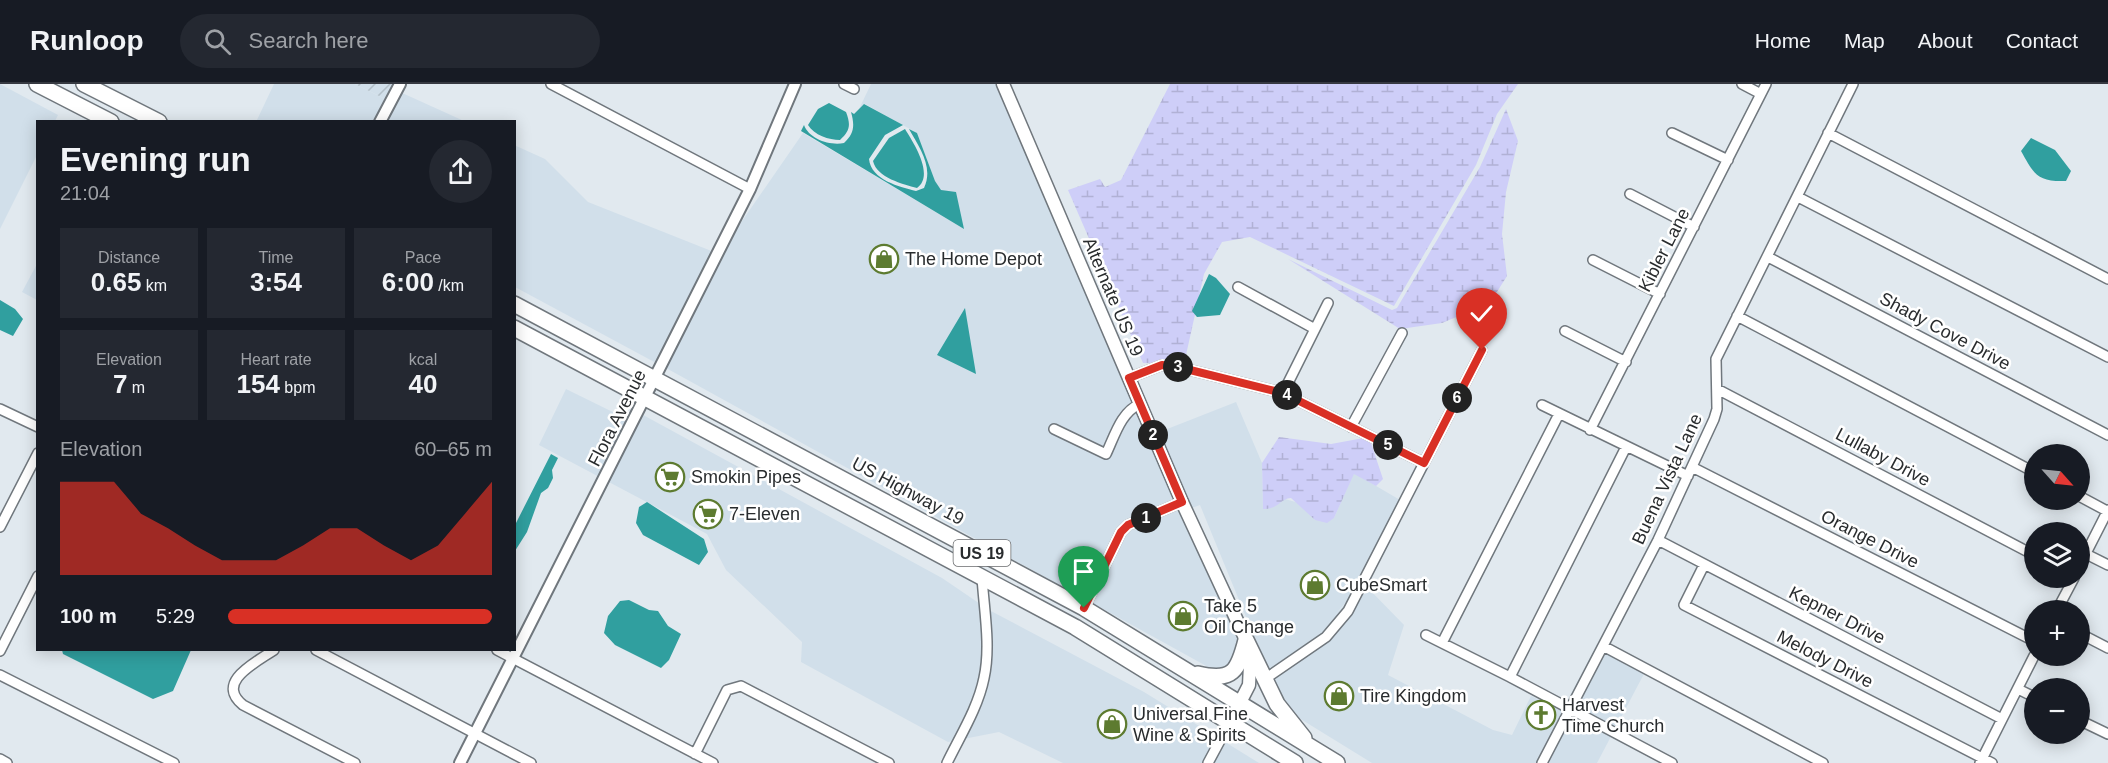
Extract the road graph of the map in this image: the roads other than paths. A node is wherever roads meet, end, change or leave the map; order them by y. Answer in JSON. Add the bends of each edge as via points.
{"nodes":[{"id":1,"x":37,"y":84,"type":"edge"},
{"id":2,"x":84,"y":84,"type":"edge"},
{"id":3,"x":400,"y":84,"type":"edge"},
{"id":4,"x":551,"y":84,"type":"edge"},
{"id":5,"x":795,"y":84,"type":"edge"},
{"id":6,"x":844,"y":84,"type":"edge"},
{"id":7,"x":1003,"y":84,"type":"edge"},
{"id":8,"x":1742,"y":84,"type":"edge"},
{"id":9,"x":1767,"y":84,"type":"edge"},
{"id":10,"x":1853,"y":84,"type":"edge"},
{"id":11,"x":854,"y":89,"type":"dead end"},
{"id":12,"x":1761,"y":94,"type":"junction"},
{"id":13,"x":107,"y":120,"type":"edge"},
{"id":14,"x":155,"y":120,"type":"edge"},
{"id":15,"x":381,"y":120,"type":"edge"},
{"id":16,"x":1672,"y":133,"type":"dead end"},
{"id":17,"x":1828,"y":133,"type":"junction"},
{"id":18,"x":1728,"y":160,"type":"junction"},
{"id":19,"x":750,"y":189,"type":"junction"},
{"id":20,"x":1630,"y":194,"type":"dead end"},
{"id":21,"x":1798,"y":197,"type":"junction"},
{"id":22,"x":1694,"y":227,"type":"junction"},
{"id":23,"x":1768,"y":257,"type":"junction"},
{"id":24,"x":1593,"y":260,"type":"dead end"},
{"id":25,"x":2108,"y":279,"type":"edge"},
{"id":26,"x":1238,"y":287,"type":"dead end"},
{"id":27,"x":1660,"y":294,"type":"junction"},
{"id":28,"x":1328,"y":303,"type":"dead end"},
{"id":29,"x":516,"y":305,"type":"edge"},
{"id":30,"x":1737,"y":316,"type":"junction"},
{"id":31,"x":516,"y":329,"type":"edge"},
{"id":32,"x":1315,"y":329,"type":"junction"},
{"id":33,"x":1565,"y":331,"type":"dead end"},
{"id":34,"x":1402,"y":333,"type":"dead end"},
{"id":35,"x":1482,"y":350,"type":"dead end"},
{"id":36,"x":2108,"y":357,"type":"edge"},
{"id":37,"x":1626,"y":362,"type":"junction"},
{"id":38,"x":1129,"y":378,"type":"junction"},
{"id":39,"x":655,"y":379,"type":"junction"},
{"id":40,"x":1717,"y":389,"type":"junction"},
{"id":41,"x":1283,"y":393,"type":"junction"},
{"id":42,"x":645,"y":398,"type":"junction"},
{"id":43,"x":1140,"y":404,"type":"junction"},
{"id":44,"x":1542,"y":405,"type":"dead end"},
{"id":45,"x":0,"y":409,"type":"edge"},
{"id":46,"x":1558,"y":414,"type":"junction"},
{"id":47,"x":36,"y":426,"type":"edge"},
{"id":48,"x":1351,"y":427,"type":"junction"},
{"id":49,"x":1054,"y":429,"type":"dead end"},
{"id":50,"x":1590,"y":430,"type":"junction"},
{"id":51,"x":2108,"y":435,"type":"edge"},
{"id":52,"x":1626,"y":447,"type":"junction"},
{"id":53,"x":36,"y":457,"type":"edge"},
{"id":54,"x":1424,"y":463,"type":"junction"},
{"id":55,"x":2024,"y":467,"type":"edge"},
{"id":56,"x":1690,"y":471,"type":"junction"},
{"id":57,"x":2090,"y":501,"type":"edge"},
{"id":58,"x":1182,"y":502,"type":"junction"},
{"id":59,"x":2108,"y":510,"type":"edge"},
{"id":60,"x":0,"y":527,"type":"edge"},
{"id":61,"x":888,"y":527,"type":"junction"},
{"id":62,"x":1658,"y":540,"type":"junction"},
{"id":63,"x":967,"y":544,"type":"junction"},
{"id":64,"x":2090,"y":546,"type":"edge"},
{"id":65,"x":2024,"y":550,"type":"edge"},
{"id":66,"x":2090,"y":556,"type":"edge"},
{"id":67,"x":1704,"y":565,"type":"junction"},
{"id":68,"x":2108,"y":565,"type":"edge"},
{"id":69,"x":982,"y":577,"type":"junction"},
{"id":70,"x":36,"y":580,"type":"edge"},
{"id":71,"x":1084,"y":608,"type":"junction"},
{"id":72,"x":1109,"y":622,"type":"junction"},
{"id":73,"x":1426,"y":635,"type":"dead end"},
{"id":74,"x":2024,"y":636,"type":"edge"},
{"id":75,"x":2090,"y":639,"type":"edge"},
{"id":76,"x":1246,"y":640,"type":"junction"},
{"id":77,"x":1442,"y":643,"type":"junction"},
{"id":78,"x":1603,"y":646,"type":"junction"},
{"id":79,"x":2108,"y":648,"type":"edge"},
{"id":80,"x":0,"y":651,"type":"edge"},
{"id":81,"x":273,"y":651,"type":"edge"},
{"id":82,"x":318,"y":651,"type":"edge"},
{"id":83,"x":499,"y":651,"type":"edge"},
{"id":84,"x":513,"y":658,"type":"junction"},
{"id":85,"x":2029,"y":666,"type":"edge"},
{"id":86,"x":1191,"y":672,"type":"junction"},
{"id":87,"x":0,"y":675,"type":"edge"},
{"id":88,"x":1510,"y":676,"type":"junction"},
{"id":89,"x":1265,"y":679,"type":"junction"},
{"id":90,"x":2018,"y":688,"type":"junction"},
{"id":91,"x":2024,"y":691,"type":"edge"},
{"id":92,"x":1240,"y":704,"type":"junction"},
{"id":93,"x":1570,"y":709,"type":"junction"},
{"id":94,"x":2002,"y":719,"type":"junction"},
{"id":95,"x":1230,"y":722,"type":"junction"},
{"id":96,"x":2090,"y":725,"type":"edge"},
{"id":97,"x":474,"y":734,"type":"junction"},
{"id":98,"x":2108,"y":734,"type":"edge"},
{"id":99,"x":1314,"y":749,"type":"junction"},
{"id":100,"x":695,"y":754,"type":"junction"},
{"id":101,"x":0,"y":759,"type":"edge"},
{"id":102,"x":1985,"y":762,"type":"edge"},
{"id":103,"x":7,"y":763,"type":"edge"},
{"id":104,"x":174,"y":763,"type":"edge"},
{"id":105,"x":355,"y":763,"type":"edge"},
{"id":106,"x":460,"y":763,"type":"edge"},
{"id":107,"x":531,"y":763,"type":"edge"},
{"id":108,"x":713,"y":763,"type":"edge"},
{"id":109,"x":889,"y":763,"type":"edge"},
{"id":110,"x":947,"y":763,"type":"edge"},
{"id":111,"x":1208,"y":763,"type":"edge"},
{"id":112,"x":1296,"y":763,"type":"edge"},
{"id":113,"x":1337,"y":763,"type":"edge"},
{"id":114,"x":1542,"y":763,"type":"edge"},
{"id":115,"x":1672,"y":763,"type":"edge"},
{"id":116,"x":1823,"y":763,"type":"edge"}],
"edges":[{"from":1,"to":13,"type":"highway"},
{"from":2,"to":14,"type":"highway"},
{"from":3,"to":15,"type":"street"},
{"from":4,"to":19,"type":"street"},
{"from":5,"to":19,"type":"street","name":"Flora Avenue"},
{"from":6,"to":11,"type":"street"},
{"from":7,"to":38,"type":"main road","name":"Alternate US 19"},
{"from":8,"to":12,"type":"street"},
{"from":9,"to":12,"type":"street","name":"Kibler Lane"},
{"from":10,"to":17,"type":"street","name":"Buena Vista Lane"},
{"from":12,"to":18,"type":"street","name":"Kibler Lane"},
{"from":16,"to":18,"type":"street"},
{"from":17,"to":21,"type":"street","name":"Buena Vista Lane"},
{"from":17,"to":25,"type":"street"},
{"from":18,"to":22,"type":"street","name":"Kibler Lane"},
{"from":19,"to":39,"type":"street","name":"Flora Avenue"},
{"from":20,"to":22,"type":"street"},
{"from":21,"to":23,"type":"street","name":"Buena Vista Lane"},
{"from":21,"to":36,"type":"street"},
{"from":22,"to":27,"type":"street","name":"Kibler Lane"},
{"from":23,"to":30,"type":"street","name":"Buena Vista Lane"},
{"from":23,"to":51,"type":"street","name":"Shady Cove Drive"},
{"from":24,"to":27,"type":"street"},
{"from":26,"to":32,"type":"street"},
{"from":27,"to":37,"type":"street","name":"Kibler Lane"},
{"from":28,"to":32,"type":"street"},
{"from":29,"to":39,"type":"highway","name":"US Highway 19","number":"US 19"},
{"from":30,"to":40,"type":"street","name":"Buena Vista Lane","via":[[1716,359]]},
{"from":30,"to":55,"type":"street"},
{"from":31,"to":42,"type":"highway","number":"US 19"},
{"from":32,"to":41,"type":"street"},
{"from":33,"to":37,"type":"street"},
{"from":34,"to":48,"type":"street"},
{"from":35,"to":54,"type":"street"},
{"from":37,"to":50,"type":"street","name":"Kibler Lane"},
{"from":38,"to":41,"type":"street","via":[[1162,365]]},
{"from":38,"to":43,"type":"main road","name":"Alternate US 19"},
{"from":39,"to":42,"type":"street","name":"Flora Avenue"},
{"from":39,"to":63,"type":"highway","name":"US Highway 19","number":"US 19"},
{"from":40,"to":56,"type":"street","name":"Buena Vista Lane","via":[[1714,419]]},
{"from":40,"to":65,"type":"street","name":"Lullaby Drive"},
{"from":41,"to":48,"type":"street"},
{"from":42,"to":61,"type":"highway","number":"US 19"},
{"from":42,"to":84,"type":"street","name":"Flora Avenue"},
{"from":43,"to":49,"type":"street","via":[[1124,416],[1106,454]]},
{"from":43,"to":58,"type":"main road","name":"Alternate US 19"},
{"from":44,"to":46,"type":"street","name":"Orange Drive"},
{"from":45,"to":47,"type":"street"},
{"from":46,"to":50,"type":"street","name":"Orange Drive"},
{"from":46,"to":77,"type":"street"},
{"from":48,"to":54,"type":"street"},
{"from":50,"to":52,"type":"street","name":"Orange Drive"},
{"from":52,"to":56,"type":"street","name":"Orange Drive"},
{"from":52,"to":88,"type":"street"},
{"from":53,"to":60,"type":"street"},
{"from":54,"to":89,"type":"street","via":[[1340,622],[1326,637]]},
{"from":56,"to":62,"type":"street","name":"Buena Vista Lane"},
{"from":56,"to":74,"type":"street","name":"Orange Drive"},
{"from":57,"to":59,"type":"street"},
{"from":58,"to":71,"type":"street","via":[[1128,525],[1121,532]]},
{"from":58,"to":76,"type":"main road","name":"Alternate US 19"},
{"from":59,"to":64,"type":"street"},
{"from":61,"to":63,"type":"highway","via":[[911,530],[953,551],[963,550]]},
{"from":61,"to":69,"type":"highway","number":"US 19"},
{"from":62,"to":67,"type":"street","name":"Kepner Drive"},
{"from":62,"to":78,"type":"street","name":"Buena Vista Lane"},
{"from":63,"to":71,"type":"highway","name":"US Highway 19","number":"US 19"},
{"from":66,"to":68,"type":"street"},
{"from":67,"to":94,"type":"street","name":"Kepner Drive"},
{"from":67,"to":102,"type":"street","name":"Melody Drive","via":[[1684,605]]},
{"from":69,"to":72,"type":"highway","via":[[987,572],[1000,571],[1070,608]]},
{"from":69,"to":95,"type":"highway","number":"US 19","via":[[1112,648]]},
{"from":69,"to":110,"type":"street","via":[[987,656],[984,679]]},
{"from":70,"to":80,"type":"street"},
{"from":71,"to":72,"type":"highway","name":"US Highway 19","number":"US 19"},
{"from":72,"to":86,"type":"highway","name":"US Highway 19","number":"US 19"},
{"from":73,"to":77,"type":"street"},
{"from":75,"to":79,"type":"street"},
{"from":76,"to":86,"type":"highway","via":[[1240,663],[1228,675],[1213,677]]},
{"from":76,"to":89,"type":"highway"},
{"from":76,"to":92,"type":"main road","name":"Alternate US 19","via":[[1250,678]]},
{"from":77,"to":88,"type":"street"},
{"from":78,"to":93,"type":"street","name":"Buena Vista Lane"},
{"from":78,"to":116,"type":"street"},
{"from":81,"to":105,"type":"street","via":[[236,678],[234,698]]},
{"from":82,"to":97,"type":"street"},
{"from":83,"to":84,"type":"street"},
{"from":84,"to":97,"type":"street","name":"Flora Avenue"},
{"from":84,"to":100,"type":"street"},
{"from":85,"to":90,"type":"street"},
{"from":86,"to":92,"type":"highway","name":"US Highway 19","number":"US 19"},
{"from":87,"to":104,"type":"street"},
{"from":88,"to":93,"type":"street"},
{"from":89,"to":99,"type":"highway","via":[[1277,705]]},
{"from":90,"to":91,"type":"street"},
{"from":90,"to":94,"type":"street"},
{"from":92,"to":95,"type":"main road","name":"Alternate US 19"},
{"from":92,"to":99,"type":"highway","name":"US Highway 19","number":"US 19"},
{"from":93,"to":114,"type":"street","name":"Buena Vista Lane"},
{"from":93,"to":115,"type":"street"},
{"from":94,"to":102,"type":"street"},
{"from":95,"to":111,"type":"street"},
{"from":95,"to":112,"type":"highway","number":"US 19"},
{"from":96,"to":98,"type":"street"},
{"from":97,"to":106,"type":"street","name":"Flora Avenue"},
{"from":97,"to":107,"type":"street"},
{"from":99,"to":113,"type":"highway","name":"US Highway 19","number":"US 19"},
{"from":100,"to":108,"type":"street"},
{"from":100,"to":109,"type":"street","via":[[727,690],[741,686]]},
{"from":101,"to":103,"type":"street"}]}
